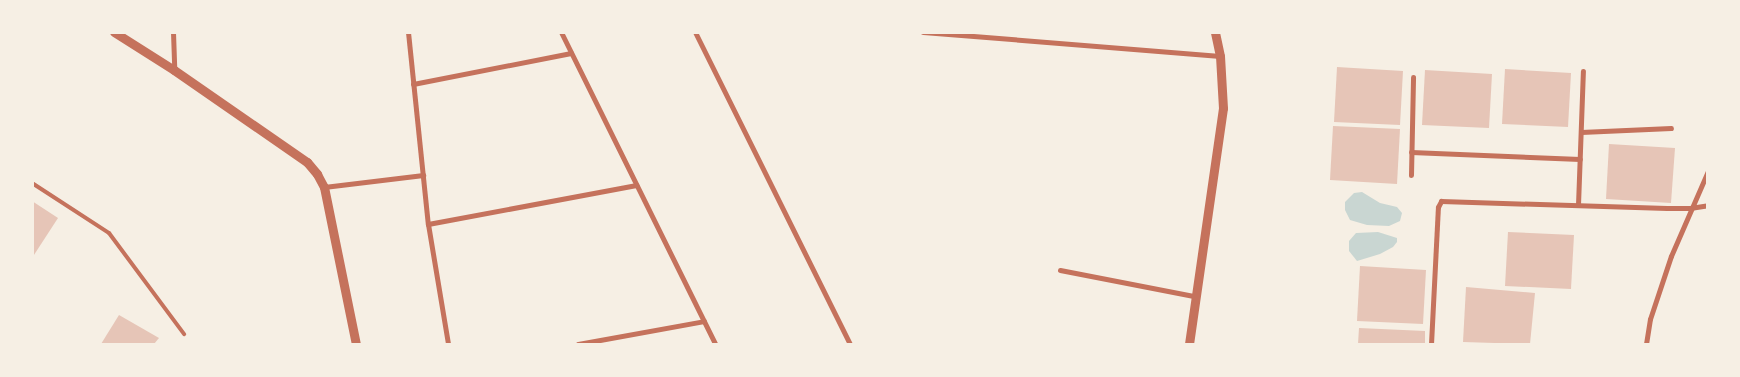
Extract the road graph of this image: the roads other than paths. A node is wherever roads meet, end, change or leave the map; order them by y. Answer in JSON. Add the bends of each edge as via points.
{"nodes":[{"id":1,"x":114,"y":32,"type":"edge"},
{"id":2,"x":173,"y":32,"type":"edge"},
{"id":3,"x":408,"y":32,"type":"edge"},
{"id":4,"x":560,"y":32,"type":"edge"},
{"id":5,"x":695,"y":32,"type":"edge"},
{"id":6,"x":923,"y":32,"type":"edge"},
{"id":7,"x":1215,"y":32,"type":"edge"},
{"id":8,"x":571,"y":53,"type":"junction"},
{"id":9,"x":1220,"y":56,"type":"junction"},
{"id":10,"x":174,"y":70,"type":"junction"},
{"id":11,"x":1583,"y":71,"type":"dead end"},
{"id":12,"x":1413,"y":77,"type":"dead end"},
{"id":13,"x":413,"y":84,"type":"junction"},
{"id":14,"x":1671,"y":128,"type":"dead end"},
{"id":15,"x":1581,"y":132,"type":"junction"},
{"id":16,"x":1411,"y":152,"type":"junction"},
{"id":17,"x":1580,"y":159,"type":"junction"},
{"id":18,"x":1708,"y":171,"type":"edge"},
{"id":19,"x":423,"y":175,"type":"junction"},
{"id":20,"x":1411,"y":175,"type":"dead end"},
{"id":21,"x":32,"y":183,"type":"edge"},
{"id":22,"x":636,"y":185,"type":"junction"},
{"id":23,"x":324,"y":187,"type":"junction"},
{"id":24,"x":1708,"y":204,"type":"edge"},
{"id":25,"x":1578,"y":205,"type":"junction"},
{"id":26,"x":1690,"y":208,"type":"junction"},
{"id":27,"x":428,"y":224,"type":"junction"},
{"id":28,"x":1060,"y":270,"type":"dead end"},
{"id":29,"x":1194,"y":296,"type":"junction"},
{"id":30,"x":704,"y":321,"type":"junction"},
{"id":31,"x":184,"y":334,"type":"dead end"},
{"id":32,"x":356,"y":344,"type":"edge"},
{"id":33,"x":448,"y":344,"type":"edge"},
{"id":34,"x":578,"y":344,"type":"edge"},
{"id":35,"x":715,"y":344,"type":"edge"},
{"id":36,"x":850,"y":344,"type":"edge"},
{"id":37,"x":1189,"y":344,"type":"edge"},
{"id":38,"x":1431,"y":344,"type":"edge"},
{"id":39,"x":1646,"y":344,"type":"edge"}],
"edges":[{"from":1,"to":10,"type":"street"},
{"from":2,"to":10,"type":"street"},
{"from":3,"to":13,"type":"street"},
{"from":4,"to":8,"type":"street"},
{"from":5,"to":36,"type":"street"},
{"from":6,"to":9,"type":"street"},
{"from":7,"to":9,"type":"street"},
{"from":8,"to":13,"type":"street"},
{"from":8,"to":22,"type":"street"},
{"from":9,"to":29,"type":"street","via":[[1223,108]]},
{"from":10,"to":23,"type":"street","via":[[306,162]]},
{"from":11,"to":15,"type":"street"},
{"from":12,"to":16,"type":"street"},
{"from":13,"to":19,"type":"street"},
{"from":14,"to":15,"type":"street"},
{"from":15,"to":17,"type":"street"},
{"from":16,"to":17,"type":"street"},
{"from":16,"to":20,"type":"street"},
{"from":17,"to":25,"type":"street"},
{"from":18,"to":26,"type":"street"},
{"from":19,"to":23,"type":"street"},
{"from":19,"to":27,"type":"street"},
{"from":21,"to":31,"type":"lane","via":[[109,233]]},
{"from":22,"to":27,"type":"street"},
{"from":22,"to":30,"type":"street"},
{"from":23,"to":32,"type":"street"},
{"from":24,"to":26,"type":"street"},
{"from":25,"to":26,"type":"street"},
{"from":25,"to":38,"type":"street","via":[[1441,201],[1438,207]]},
{"from":26,"to":39,"type":"street","via":[[1650,319]]},
{"from":27,"to":33,"type":"street"},
{"from":28,"to":29,"type":"street"},
{"from":29,"to":37,"type":"street"},
{"from":30,"to":34,"type":"street"},
{"from":30,"to":35,"type":"street"}]}
